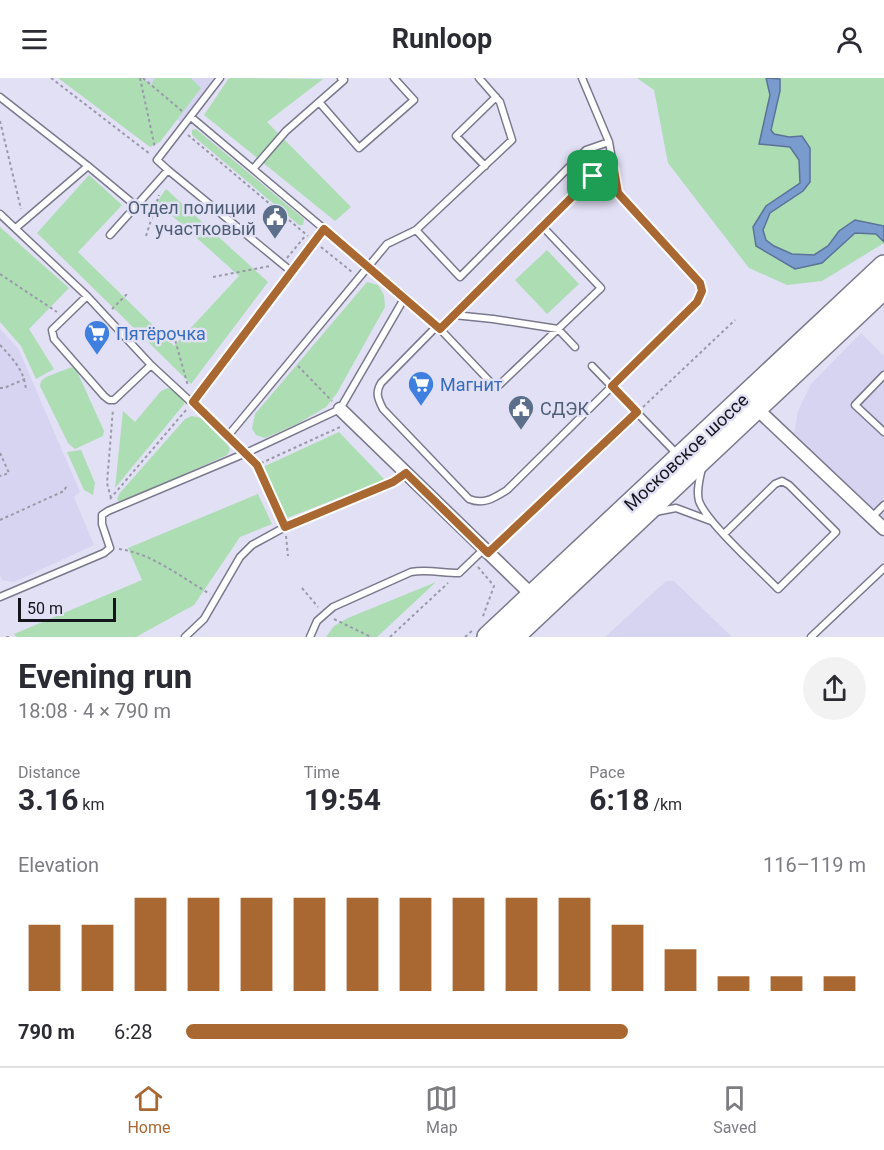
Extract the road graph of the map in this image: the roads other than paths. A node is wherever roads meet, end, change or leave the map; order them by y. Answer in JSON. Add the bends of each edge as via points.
{"nodes":[{"id":1,"x":220,"y":78,"type":"edge"},
{"id":2,"x":341,"y":78,"type":"edge"},
{"id":3,"x":394,"y":78,"type":"edge"},
{"id":4,"x":479,"y":78,"type":"edge"},
{"id":5,"x":582,"y":78,"type":"edge"},
{"id":6,"x":0,"y":97,"type":"edge"},
{"id":7,"x":496,"y":97,"type":"junction"},
{"id":8,"x":318,"y":102,"type":"junction"},
{"id":9,"x":191,"y":117,"type":"junction"},
{"id":10,"x":609,"y":142,"type":"junction"},
{"id":11,"x":88,"y":166,"type":"junction"},
{"id":12,"x":485,"y":166,"type":"junction"},
{"id":13,"x":253,"y":169,"type":"junction"},
{"id":14,"x":168,"y":170,"type":"junction"},
{"id":15,"x":614,"y":170,"type":"junction"},
{"id":16,"x":136,"y":207,"type":"junction"},
{"id":17,"x":0,"y":214,"type":"edge"},
{"id":18,"x":542,"y":226,"type":"junction"},
{"id":19,"x":17,"y":227,"type":"junction"},
{"id":20,"x":324,"y":229,"type":"junction"},
{"id":21,"x":416,"y":230,"type":"junction"},
{"id":22,"x":110,"y":235,"type":"dead end"},
{"id":23,"x":884,"y":266,"type":"edge"},
{"id":24,"x":369,"y":267,"type":"junction"},
{"id":25,"x":292,"y":272,"type":"junction"},
{"id":26,"x":884,"y":288,"type":"edge"},
{"id":27,"x":87,"y":296,"type":"junction"},
{"id":28,"x":405,"y":297,"type":"junction"},
{"id":29,"x":454,"y":315,"type":"junction"},
{"id":30,"x":439,"y":328,"type":"junction"},
{"id":31,"x":558,"y":329,"type":"junction"},
{"id":32,"x":575,"y":347,"type":"dead end"},
{"id":33,"x":151,"y":365,"type":"junction"},
{"id":34,"x":592,"y":366,"type":"dead end"},
{"id":35,"x":884,"y":375,"type":"edge"},
{"id":36,"x":612,"y":386,"type":"junction"},
{"id":37,"x":193,"y":402,"type":"junction"},
{"id":38,"x":756,"y":408,"type":"junction"},
{"id":39,"x":339,"y":409,"type":"junction"},
{"id":40,"x":884,"y":432,"type":"edge"},
{"id":41,"x":227,"y":437,"type":"junction"},
{"id":42,"x":246,"y":453,"type":"junction"},
{"id":43,"x":706,"y":455,"type":"junction"},
{"id":44,"x":680,"y":458,"type":"junction"},
{"id":45,"x":406,"y":473,"type":"junction"},
{"id":46,"x":884,"y":505,"type":"edge"},
{"id":47,"x":644,"y":514,"type":"junction"},
{"id":48,"x":872,"y":518,"type":"junction"},
{"id":49,"x":712,"y":521,"type":"junction"},
{"id":50,"x":884,"y":529,"type":"edge"},
{"id":51,"x":724,"y":534,"type":"junction"},
{"id":52,"x":486,"y":551,"type":"junction"},
{"id":53,"x":884,"y":568,"type":"edge"},
{"id":54,"x":1,"y":594,"type":"edge"},
{"id":55,"x":538,"y":602,"type":"junction"},
{"id":56,"x":482,"y":628,"type":"edge"},
{"id":57,"x":186,"y":637,"type":"edge"},
{"id":58,"x":310,"y":637,"type":"edge"},
{"id":59,"x":513,"y":637,"type":"edge"},
{"id":60,"x":811,"y":637,"type":"edge"}],
"edges":[{"from":1,"to":9,"type":"lane"},
{"from":2,"to":8,"type":"lane","via":[[344,80]]},
{"from":3,"to":8,"type":"lane","via":[[414,100],[359,148]]},
{"from":4,"to":7,"type":"lane"},
{"from":5,"to":10,"type":"lane"},
{"from":6,"to":11,"type":"lane"},
{"from":7,"to":12,"type":"lane","via":[[512,140]]},
{"from":7,"to":12,"type":"lane","via":[[456,136]]},
{"from":8,"to":13,"type":"lane"},
{"from":9,"to":13,"type":"lane"},
{"from":9,"to":14,"type":"lane","via":[[157,160]]},
{"from":10,"to":15,"type":"lane"},
{"from":10,"to":21,"type":"lane","via":[[586,150],[460,277]]},
{"from":11,"to":16,"type":"lane"},
{"from":11,"to":19,"type":"lane"},
{"from":12,"to":21,"type":"lane"},
{"from":13,"to":20,"type":"lane"},
{"from":14,"to":16,"type":"lane"},
{"from":14,"to":25,"type":"lane"},
{"from":15,"to":18,"type":"lane","via":[[593,176]]},
{"from":15,"to":36,"type":"lane","via":[[618,193],[700,283],[702,291],[697,302]]},
{"from":16,"to":22,"type":"lane"},
{"from":17,"to":19,"type":"lane"},
{"from":18,"to":29,"type":"lane"},
{"from":18,"to":31,"type":"lane","via":[[601,288]]},
{"from":19,"to":27,"type":"lane"},
{"from":20,"to":24,"type":"lane"},
{"from":20,"to":25,"type":"lane"},
{"from":21,"to":24,"type":"lane","via":[[387,244]]},
{"from":23,"to":44,"type":"highway","name":"Московское шоссе"},
{"from":24,"to":28,"type":"lane"},
{"from":24,"to":41,"type":"lane"},
{"from":25,"to":37,"type":"lane"},
{"from":26,"to":38,"type":"highway","name":"Московское шоссе"},
{"from":27,"to":33,"type":"lane"},
{"from":27,"to":33,"type":"lane","via":[[52,330],[54,339],[104,396],[114,400]]},
{"from":28,"to":30,"type":"lane"},
{"from":28,"to":39,"type":"lane"},
{"from":29,"to":30,"type":"lane"},
{"from":29,"to":31,"type":"lane"},
{"from":30,"to":31,"type":"lane","via":[[496,388]]},
{"from":30,"to":36,"type":"lane","via":[[381,383],[378,399],[475,502],[494,499],[507,490]]},
{"from":31,"to":32,"type":"lane"},
{"from":33,"to":37,"type":"lane"},
{"from":34,"to":36,"type":"lane"},
{"from":35,"to":40,"type":"lane","via":[[855,405]]},
{"from":36,"to":44,"type":"lane"},
{"from":37,"to":41,"type":"lane"},
{"from":38,"to":43,"type":"highway","name":"Московское шоссе"},
{"from":38,"to":48,"type":"street"},
{"from":39,"to":42,"type":"lane"},
{"from":39,"to":45,"type":"street"},
{"from":41,"to":42,"type":"lane"},
{"from":42,"to":54,"type":"lane","via":[[108,511],[102,515],[110,548],[104,553]]},
{"from":43,"to":47,"type":"highway","name":"Московское шоссе"},
{"from":43,"to":49,"type":"lane","via":[[698,486],[699,501]]},
{"from":44,"to":55,"type":"highway","name":"Московское шоссе"},
{"from":45,"to":52,"type":"street"},
{"from":45,"to":57,"type":"lane","via":[[252,544],[240,557],[204,619]]},
{"from":46,"to":48,"type":"lane"},
{"from":47,"to":49,"type":"lane","via":[[676,508]]},
{"from":47,"to":55,"type":"highway","name":"Московское шоссе"},
{"from":48,"to":50,"type":"street"},
{"from":49,"to":51,"type":"lane"},
{"from":51,"to":51,"type":"lane","via":[[778,589],[836,532],[782,481]]},
{"from":52,"to":55,"type":"street"},
{"from":52,"to":58,"type":"lane","via":[[459,573],[424,569],[411,572],[333,607],[317,621]]},
{"from":53,"to":60,"type":"lane"},
{"from":55,"to":56,"type":"highway","name":"Московское шоссе"},
{"from":55,"to":59,"type":"highway","name":"Московское шоссе"}]}
